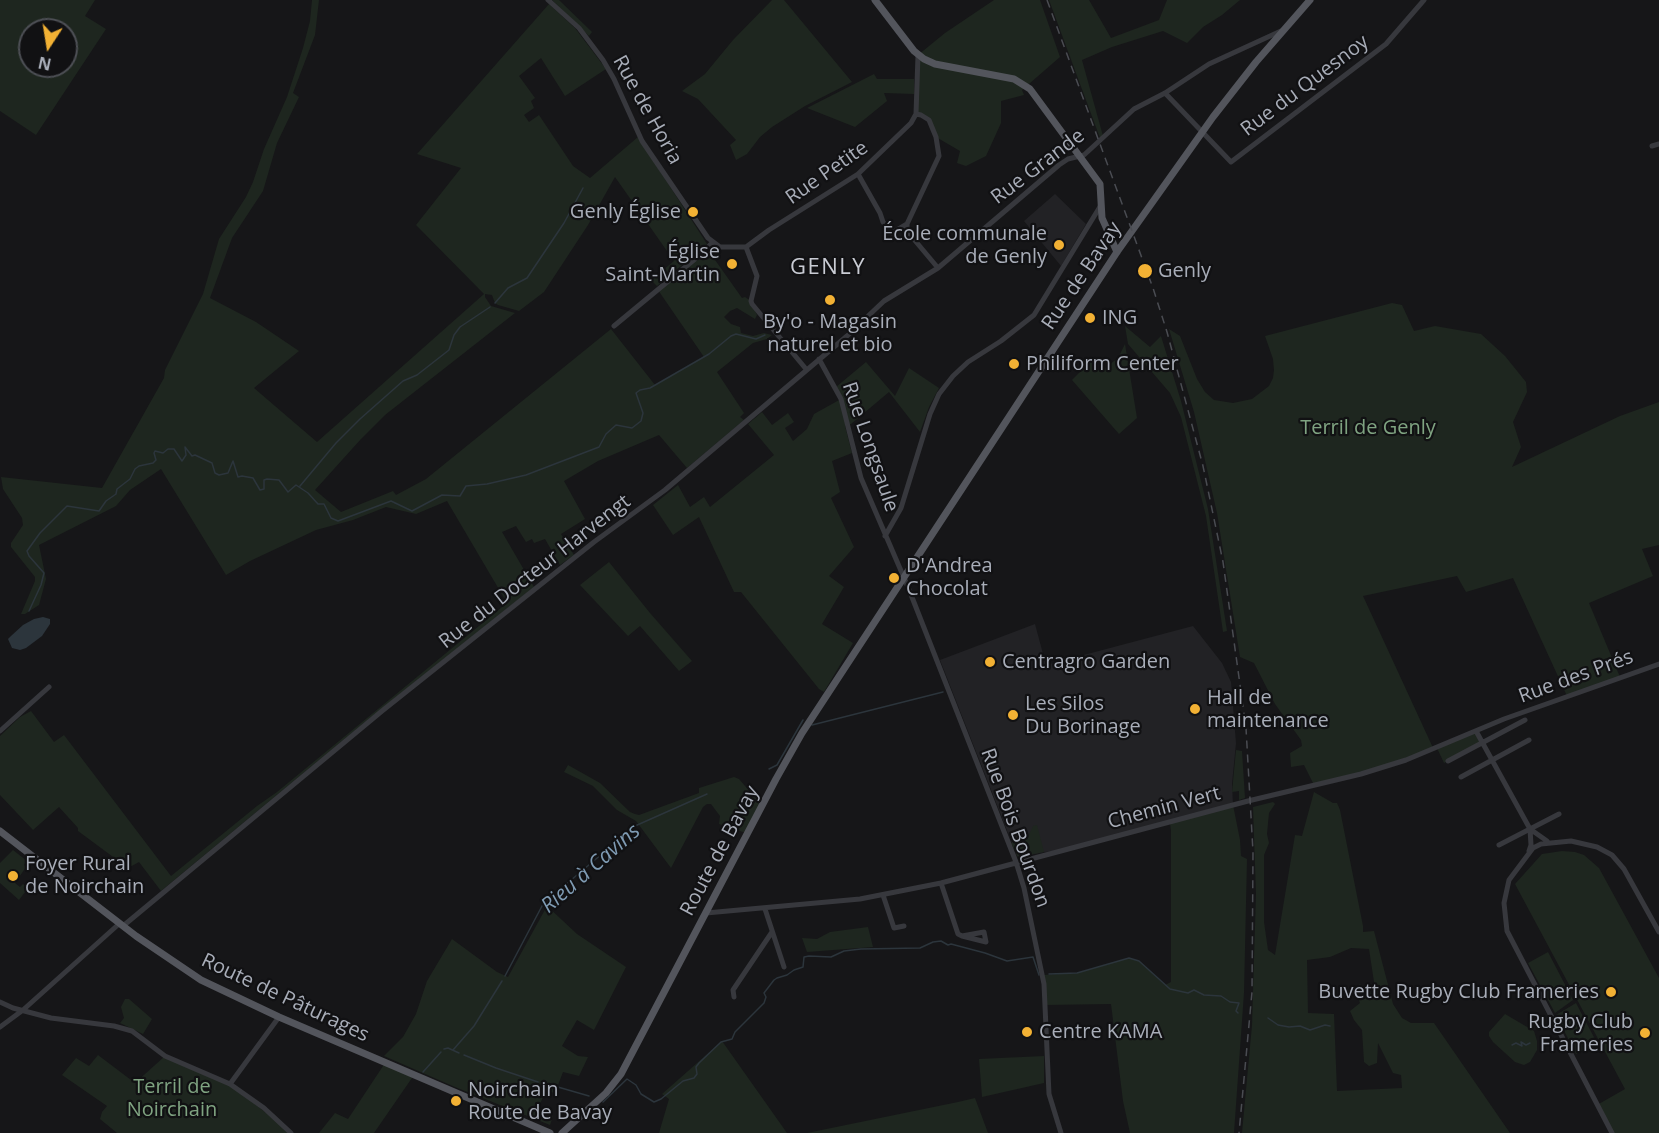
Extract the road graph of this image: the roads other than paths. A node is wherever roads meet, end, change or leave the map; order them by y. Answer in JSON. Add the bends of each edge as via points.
{"nodes":[{"id":1,"x":548,"y":0,"type":"edge"},
{"id":2,"x":875,"y":0,"type":"edge"},
{"id":3,"x":1310,"y":0,"type":"edge"},
{"id":4,"x":1424,"y":0,"type":"edge"},
{"id":5,"x":1282,"y":31,"type":"junction"},
{"id":6,"x":918,"y":55,"type":"junction"},
{"id":7,"x":1165,"y":93,"type":"junction"},
{"id":8,"x":916,"y":114,"type":"junction"},
{"id":9,"x":1202,"y":130,"type":"junction"},
{"id":10,"x":1080,"y":157,"type":"junction"},
{"id":11,"x":858,"y":174,"type":"junction"},
{"id":12,"x":1101,"y":205,"type":"junction"},
{"id":13,"x":907,"y":224,"type":"junction"},
{"id":14,"x":712,"y":243,"type":"junction"},
{"id":15,"x":746,"y":248,"type":"junction"},
{"id":16,"x":1117,"y":252,"type":"junction"},
{"id":17,"x":938,"y":268,"type":"junction"},
{"id":18,"x":614,"y":326,"type":"dead end"},
{"id":19,"x":819,"y":359,"type":"junction"},
{"id":20,"x":806,"y":369,"type":"junction"},
{"id":21,"x":885,"y":536,"type":"junction"},
{"id":22,"x":903,"y":579,"type":"junction"},
{"id":23,"x":1659,"y":664,"type":"edge"},
{"id":24,"x":49,"y":687,"type":"dead end"},
{"id":25,"x":1525,"y":720,"type":"dead end"},
{"id":26,"x":0,"y":731,"type":"edge"},
{"id":27,"x":1476,"y":731,"type":"junction"},
{"id":28,"x":1529,"y":740,"type":"dead end"},
{"id":29,"x":1483,"y":743,"type":"junction"},
{"id":30,"x":1492,"y":760,"type":"junction"},
{"id":31,"x":1448,"y":761,"type":"dead end"},
{"id":32,"x":1461,"y":777,"type":"dead end"},
{"id":33,"x":1559,"y":814,"type":"dead end"},
{"id":34,"x":1530,"y":829,"type":"junction"},
{"id":35,"x":0,"y":831,"type":"edge"},
{"id":36,"x":1551,"y":842,"type":"junction"},
{"id":37,"x":1499,"y":845,"type":"dead end"},
{"id":38,"x":1527,"y":854,"type":"junction"},
{"id":39,"x":1016,"y":862,"type":"junction"},
{"id":40,"x":941,"y":883,"type":"junction"},
{"id":41,"x":883,"y":895,"type":"junction"},
{"id":42,"x":765,"y":909,"type":"junction"},
{"id":43,"x":706,"y":913,"type":"junction"},
{"id":44,"x":121,"y":925,"type":"junction"},
{"id":45,"x":904,"y":926,"type":"dead end"},
{"id":46,"x":771,"y":932,"type":"junction"},
{"id":47,"x":1659,"y":932,"type":"edge"},
{"id":48,"x":962,"y":936,"type":"dead end"},
{"id":49,"x":784,"y":967,"type":"dead end"},
{"id":50,"x":734,"y":997,"type":"dead end"},
{"id":51,"x":0,"y":1002,"type":"edge"},
{"id":52,"x":23,"y":1010,"type":"junction"},
{"id":53,"x":279,"y":1017,"type":"junction"},
{"id":54,"x":0,"y":1027,"type":"edge"},
{"id":55,"x":230,"y":1084,"type":"junction"},
{"id":56,"x":291,"y":1133,"type":"edge"},
{"id":57,"x":550,"y":1133,"type":"edge"},
{"id":58,"x":562,"y":1133,"type":"edge"},
{"id":59,"x":1061,"y":1133,"type":"edge"},
{"id":60,"x":1612,"y":1133,"type":"edge"}],
"edges":[{"from":1,"to":14,"type":"street","name":"Rue de Horia","via":[[592,43],[614,79],[642,141]]},
{"from":2,"to":6,"type":"main road"},
{"from":3,"to":5,"type":"main road"},
{"from":4,"to":9,"type":"street","name":"Rue du Quesnoy","via":[[1386,44],[1231,162]]},
{"from":5,"to":7,"type":"street","name":"Rue Grande","via":[[1209,64]]},
{"from":5,"to":9,"type":"main road","name":"Rue de Bavay"},
{"from":6,"to":8,"type":"street"},
{"from":6,"to":10,"type":"main road","via":[[935,64],[1023,83]]},
{"from":7,"to":9,"type":"street"},
{"from":7,"to":10,"type":"street","name":"Rue Grande","via":[[1134,109]]},
{"from":8,"to":11,"type":"street","name":"Rue Petite","via":[[909,126]]},
{"from":8,"to":13,"type":"street","via":[[929,120],[939,156]]},
{"from":9,"to":16,"type":"main road","name":"Rue de Bavay"},
{"from":10,"to":12,"type":"main road","via":[[1100,184]]},
{"from":10,"to":17,"type":"street","name":"Rue Grande","via":[[1059,165]]},
{"from":11,"to":13,"type":"street","via":[[892,233]]},
{"from":11,"to":15,"type":"street","name":"Rue Petite"},
{"from":12,"to":16,"type":"main road","via":[[1102,218]]},
{"from":12,"to":21,"type":"street","via":[[1034,315],[968,362],[939,394],[901,508]]},
{"from":13,"to":17,"type":"street","via":[[908,231]]},
{"from":14,"to":15,"type":"street"},
{"from":14,"to":18,"type":"street"},
{"from":15,"to":20,"type":"street","via":[[756,272],[752,304]]},
{"from":16,"to":22,"type":"main road","name":"Rue de Bavay"},
{"from":17,"to":19,"type":"street","name":"Rue Grande","via":[[892,294]]},
{"from":19,"to":20,"type":"street","name":"Rue du Docteur Harvengt"},
{"from":19,"to":21,"type":"street","name":"Rue Longsaule","via":[[842,399],[858,470]]},
{"from":20,"to":44,"type":"street","name":"Rue du Docteur Harvengt","via":[[665,490],[390,704]]},
{"from":21,"to":22,"type":"street","name":"Rue Longsaule"},
{"from":22,"to":39,"type":"street","name":"Rue Bois Bourdon"},
{"from":22,"to":43,"type":"main road","name":"Route de Bavay","via":[[794,747]]},
{"from":23,"to":27,"type":"street","name":"Rue des Prés"},
{"from":24,"to":26,"type":"street"},
{"from":25,"to":29,"type":"street"},
{"from":27,"to":29,"type":"street"},
{"from":27,"to":39,"type":"street","name":"Chemin Vert","via":[[1406,760]]},
{"from":28,"to":30,"type":"street"},
{"from":29,"to":30,"type":"street"},
{"from":29,"to":31,"type":"street"},
{"from":30,"to":32,"type":"street"},
{"from":30,"to":34,"type":"street"},
{"from":33,"to":34,"type":"street"},
{"from":34,"to":36,"type":"street"},
{"from":34,"to":37,"type":"street"},
{"from":34,"to":38,"type":"street"},
{"from":35,"to":44,"type":"main road","name":"Route de Pâturages"},
{"from":36,"to":38,"type":"street","via":[[1537,845]]},
{"from":36,"to":47,"type":"street","via":[[1584,843],[1612,855],[1633,883]]},
{"from":38,"to":60,"type":"street","via":[[1507,887],[1507,931]]},
{"from":39,"to":40,"type":"street","name":"Chemin Vert"},
{"from":39,"to":59,"type":"street","name":"Rue Bois Bourdon","via":[[1041,965],[1047,1083]]},
{"from":40,"to":41,"type":"street","name":"Chemin Vert"},
{"from":40,"to":48,"type":"street","via":[[957,932]]},
{"from":41,"to":42,"type":"street","name":"Chemin Vert"},
{"from":41,"to":45,"type":"street","via":[[894,928]]},
{"from":42,"to":43,"type":"street","name":"Chemin Vert"},
{"from":42,"to":46,"type":"street"},
{"from":43,"to":58,"type":"main road","name":"Route de Bavay","via":[[621,1074]]},
{"from":44,"to":52,"type":"street","name":"Rue du Docteur Harvengt"},
{"from":44,"to":53,"type":"main road","name":"Route de Pâturages","via":[[201,980]]},
{"from":46,"to":49,"type":"street"},
{"from":46,"to":50,"type":"street","via":[[733,990]]},
{"from":51,"to":52,"type":"street"},
{"from":52,"to":54,"type":"street","name":"Rue du Docteur Harvengt"},
{"from":52,"to":55,"type":"street","via":[[128,1029],[165,1056]]},
{"from":53,"to":55,"type":"street"},
{"from":53,"to":57,"type":"main road","name":"Route de Pâturages"},
{"from":55,"to":56,"type":"street"}]}
